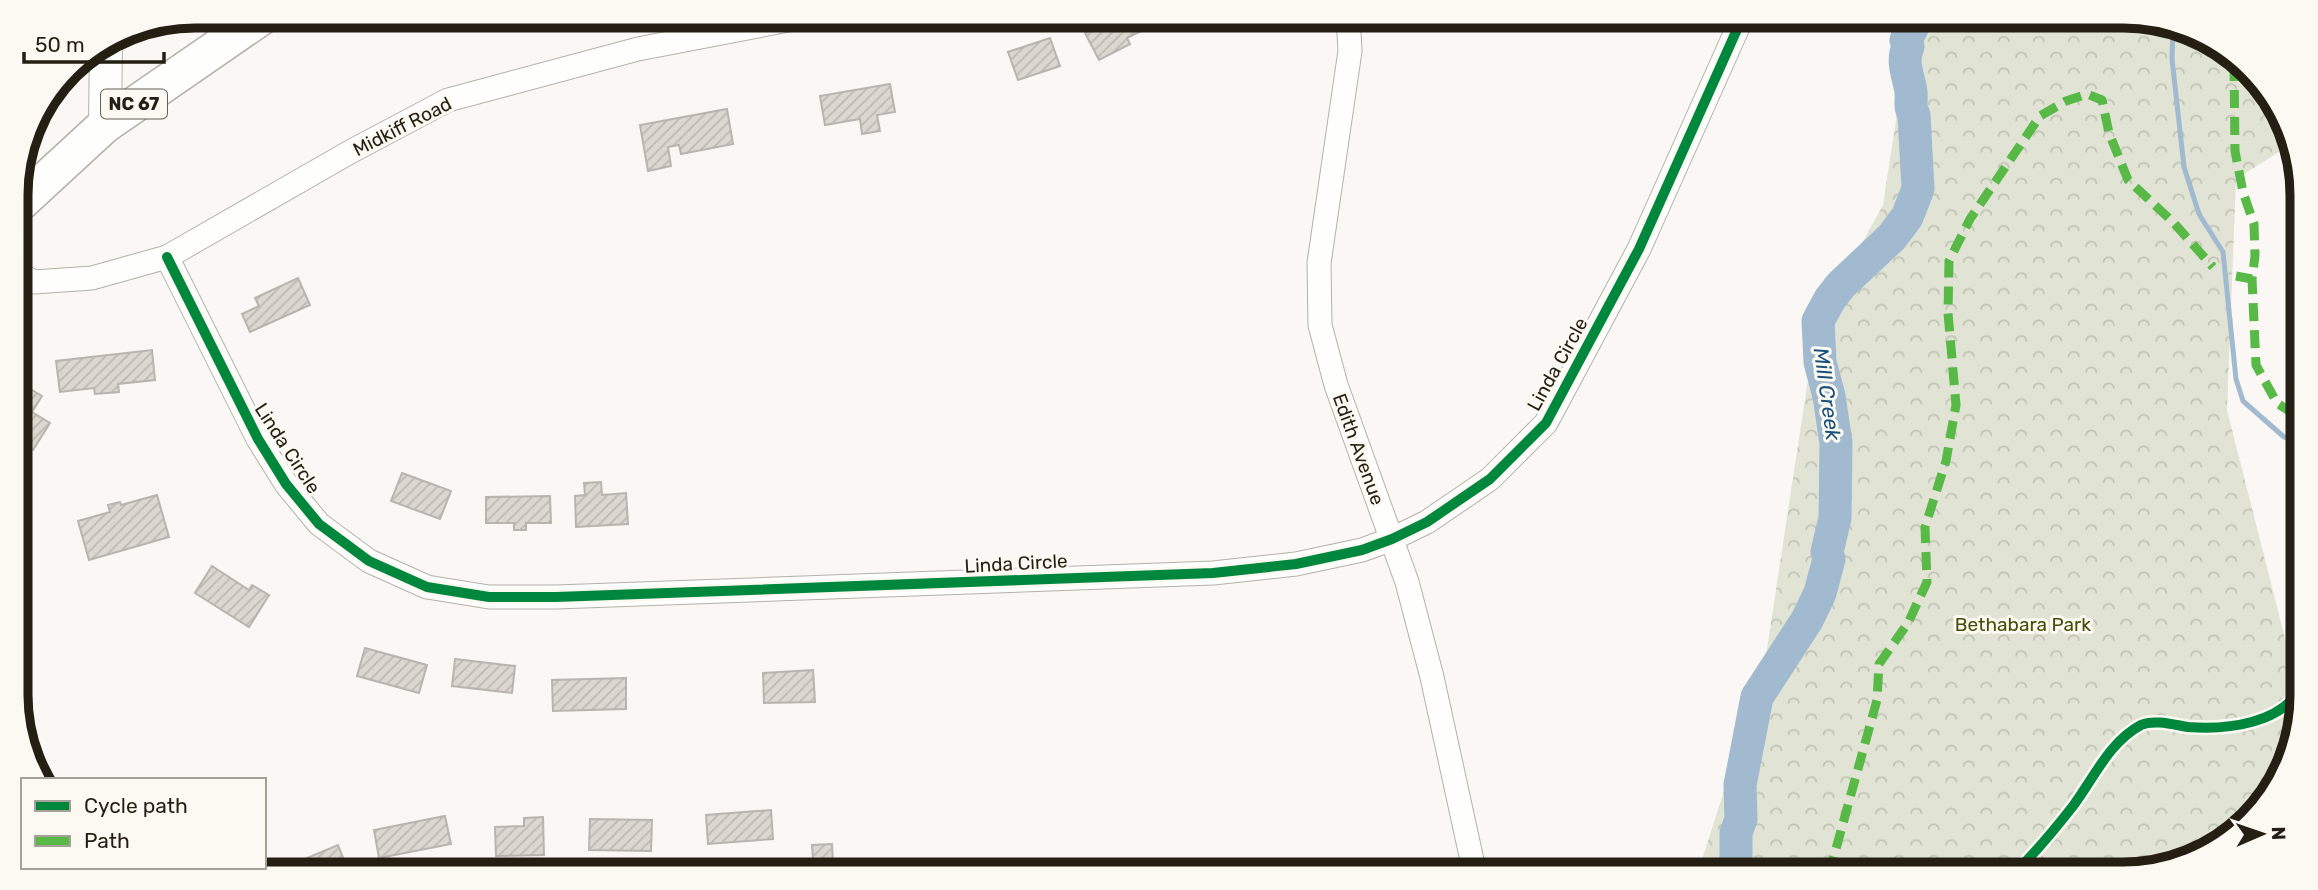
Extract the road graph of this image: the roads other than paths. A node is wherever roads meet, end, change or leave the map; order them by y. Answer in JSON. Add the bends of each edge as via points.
{"nodes":[{"id":1,"x":246,"y":28,"type":"edge"},
{"id":2,"x":747,"y":28,"type":"edge"},
{"id":3,"x":1348,"y":28,"type":"edge"},
{"id":4,"x":1737,"y":28,"type":"edge"},
{"id":5,"x":106,"y":54,"type":"edge"},
{"id":6,"x":105,"y":125,"type":"junction"},
{"id":7,"x":28,"y":196,"type":"edge"},
{"id":8,"x":167,"y":257,"type":"junction"},
{"id":9,"x":28,"y":279,"type":"edge"},
{"id":10,"x":1392,"y":539,"type":"junction"},
{"id":11,"x":1472,"y":862,"type":"edge"}],
"edges":[{"from":1,"to":6,"type":"main road","number":"NC 67"},
{"from":2,"to":8,"type":"street","name":"Midkiff Road","via":[[638,49],[448,100]]},
{"from":3,"to":10,"type":"street","name":"Edith Avenue","via":[[1349,51],[1319,263],[1320,325],[1336,386]]},
{"from":4,"to":10,"type":"street","name":"Linda Circle","via":[[1639,249],[1546,423],[1490,479],[1427,522]]},
{"from":5,"to":6,"type":"street"},
{"from":6,"to":7,"type":"main road","number":"NC 67"},
{"from":8,"to":9,"type":"street","name":"Midkiff Road","via":[[92,278]]},
{"from":8,"to":10,"type":"street","name":"Linda Circle","via":[[250,424],[286,484],[319,524],[369,561],[427,587],[489,597],[556,597],[1213,573],[1296,564]]},
{"from":10,"to":11,"type":"street","name":"Edith Avenue","via":[[1432,677]]}]}
